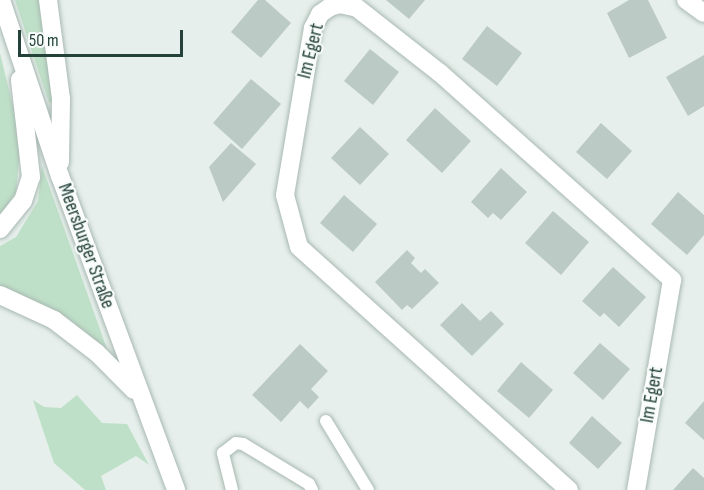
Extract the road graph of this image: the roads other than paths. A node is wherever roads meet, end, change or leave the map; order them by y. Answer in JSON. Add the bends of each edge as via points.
{"nodes":[{"id":1,"x":1,"y":0,"type":"edge"},
{"id":2,"x":48,"y":0,"type":"edge"},
{"id":3,"x":686,"y":0,"type":"edge"},
{"id":4,"x":704,"y":13,"type":"edge"},
{"id":5,"x":16,"y":43,"type":"junction"},
{"id":6,"x":60,"y":176,"type":"junction"},
{"id":7,"x":0,"y":229,"type":"edge"},
{"id":8,"x":0,"y":295,"type":"edge"},
{"id":9,"x":138,"y":394,"type":"junction"},
{"id":10,"x":326,"y":421,"type":"dead end"},
{"id":11,"x":176,"y":490,"type":"edge"},
{"id":12,"x":232,"y":490,"type":"edge"},
{"id":13,"x":312,"y":490,"type":"edge"},
{"id":14,"x":368,"y":490,"type":"edge"},
{"id":15,"x":569,"y":490,"type":"edge"},
{"id":16,"x":636,"y":490,"type":"edge"}],
"edges":[{"from":1,"to":5,"type":"street","name":"Meersburger Straße"},
{"from":2,"to":6,"type":"street","via":[[61,99]]},
{"from":3,"to":4,"type":"street"},
{"from":5,"to":6,"type":"street","name":"Meersburger Straße"},
{"from":5,"to":7,"type":"street","via":[[31,177],[23,201]]},
{"from":6,"to":9,"type":"street","name":"Meersburger Straße"},
{"from":8,"to":9,"type":"street","via":[[54,320],[97,353]]},
{"from":9,"to":11,"type":"street","name":"Meersburger Straße"},
{"from":10,"to":14,"type":"lane"},
{"from":12,"to":13,"type":"lane","via":[[223,453],[236,443],[309,484]]},
{"from":15,"to":16,"type":"street","name":"Im Egert","via":[[298,247],[285,195],[313,28],[320,14],[330,7],[340,3],[357,8],[440,73],[672,280]]}]}
